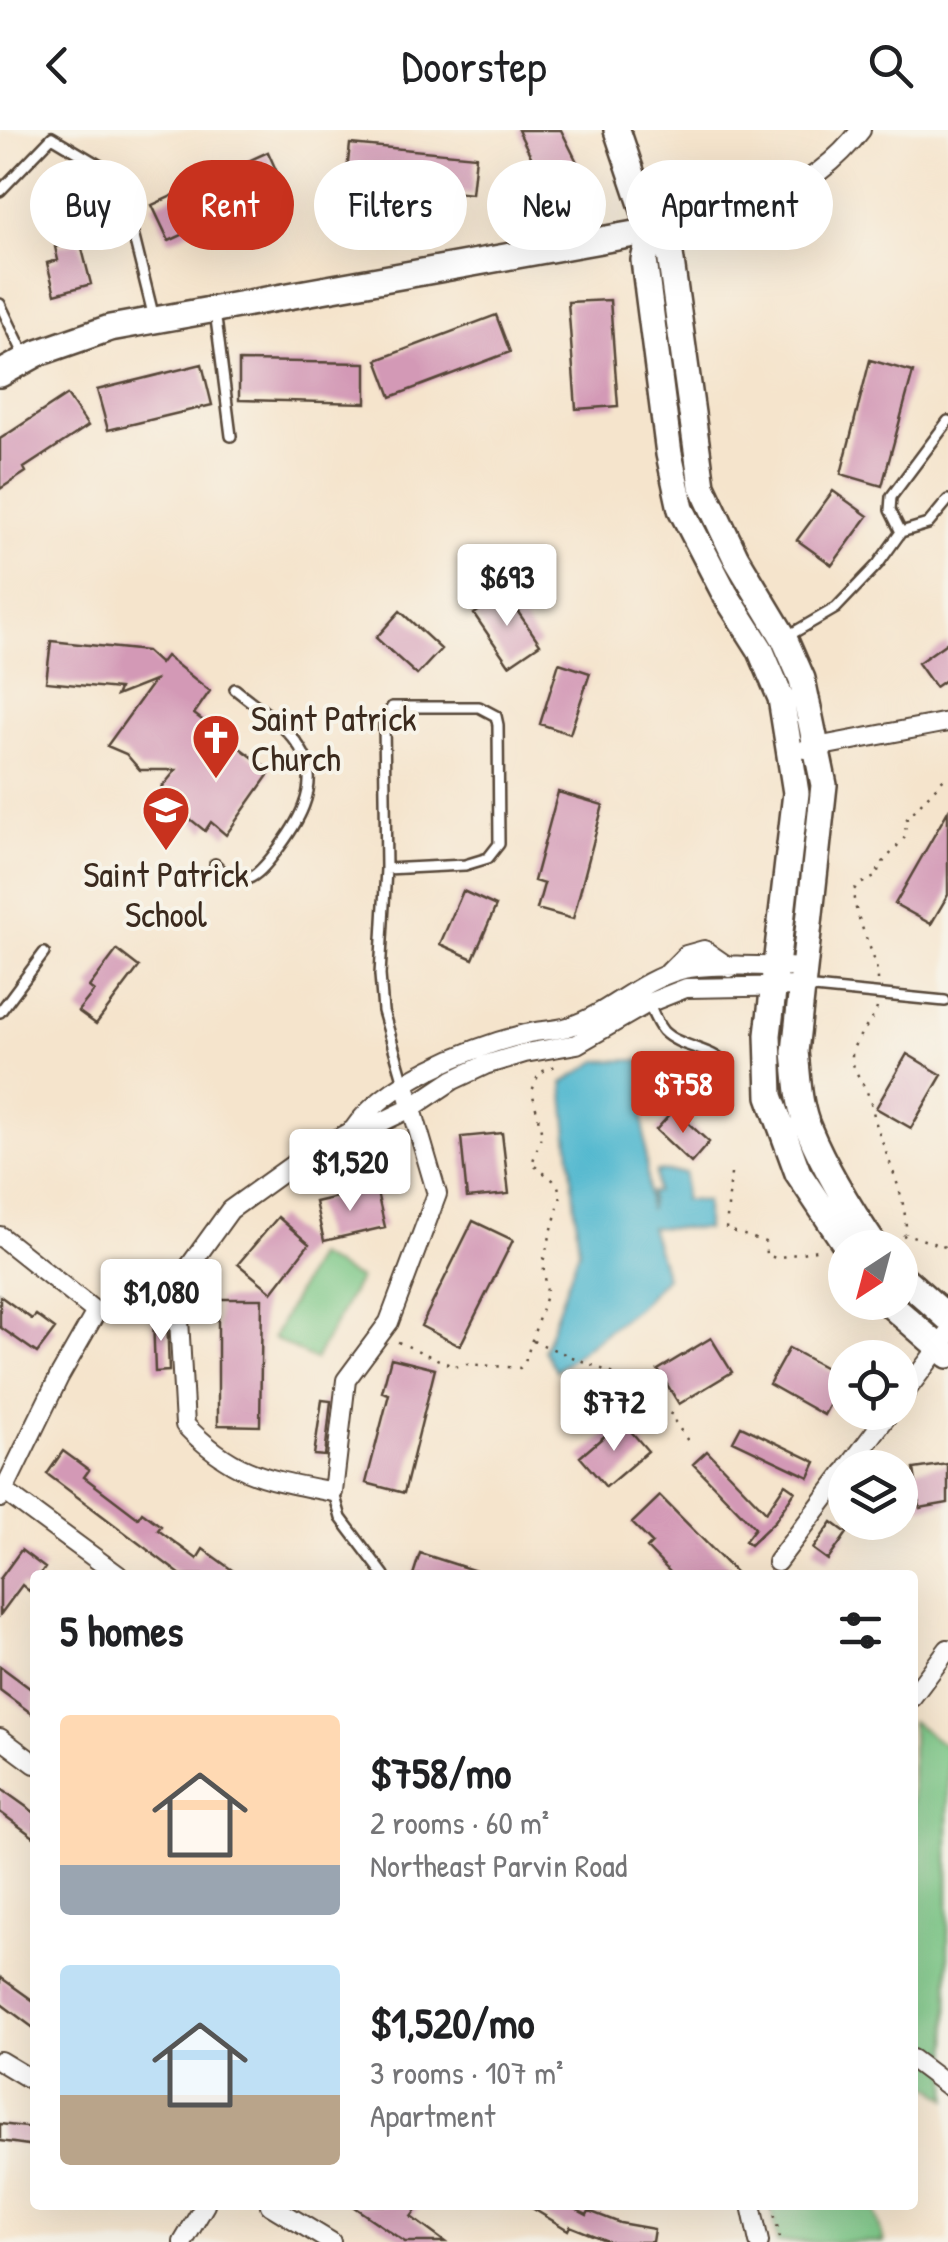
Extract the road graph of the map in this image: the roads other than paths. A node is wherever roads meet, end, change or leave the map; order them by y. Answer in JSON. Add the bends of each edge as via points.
{"nodes":[{"id":1,"x":617,"y":130,"type":"edge"},
{"id":2,"x":861,"y":130,"type":"edge"},
{"id":3,"x":627,"y":160,"type":"edge"},
{"id":4,"x":828,"y":160,"type":"edge"},
{"id":5,"x":0,"y":191,"type":"edge"},
{"id":6,"x":626,"y":236,"type":"edge"},
{"id":7,"x":647,"y":250,"type":"edge"},
{"id":8,"x":667,"y":250,"type":"edge"},
{"id":9,"x":0,"y":304,"type":"edge"},
{"id":10,"x":215,"y":311,"type":"junction"},
{"id":11,"x":154,"y":319,"type":"junction"},
{"id":12,"x":27,"y":358,"type":"junction"},
{"id":13,"x":0,"y":374,"type":"edge"},
{"id":14,"x":948,"y":421,"type":"edge"},
{"id":15,"x":231,"y":436,"type":"dead end"},
{"id":16,"x":948,"y":500,"type":"edge"},
{"id":17,"x":901,"y":532,"type":"junction"},
{"id":18,"x":784,"y":638,"type":"junction"},
{"id":19,"x":760,"y":649,"type":"junction"},
{"id":20,"x":234,"y":689,"type":"dead end"},
{"id":21,"x":948,"y":722,"type":"edge"},
{"id":22,"x":818,"y":746,"type":"junction"},
{"id":23,"x":792,"y":752,"type":"junction"},
{"id":24,"x":215,"y":864,"type":"dead end"},
{"id":25,"x":386,"y":870,"type":"junction"},
{"id":26,"x":44,"y":953,"type":"dead end"},
{"id":27,"x":723,"y":974,"type":"junction"},
{"id":28,"x":789,"y":976,"type":"junction"},
{"id":29,"x":644,"y":995,"type":"junction"},
{"id":30,"x":945,"y":1001,"type":"dead end"},
{"id":31,"x":0,"y":1012,"type":"edge"},
{"id":32,"x":405,"y":1085,"type":"junction"},
{"id":33,"x":716,"y":1102,"type":"dead end"},
{"id":34,"x":412,"y":1108,"type":"junction"},
{"id":35,"x":353,"y":1130,"type":"junction"},
{"id":36,"x":830,"y":1230,"type":"edge"},
{"id":37,"x":869,"y":1230,"type":"edge"},
{"id":38,"x":0,"y":1236,"type":"edge"},
{"id":39,"x":918,"y":1291,"type":"edge"},
{"id":40,"x":948,"y":1318,"type":"edge"},
{"id":41,"x":911,"y":1320,"type":"edge"},
{"id":42,"x":945,"y":1346,"type":"edge"},
{"id":43,"x":918,"y":1378,"type":"edge"},
{"id":44,"x":333,"y":1492,"type":"junction"},
{"id":45,"x":2,"y":1494,"type":"edge"},
{"id":46,"x":828,"y":1495,"type":"edge"},
{"id":47,"x":777,"y":1562,"type":"dead end"},
{"id":48,"x":111,"y":1570,"type":"edge"},
{"id":49,"x":380,"y":1570,"type":"edge"},
{"id":50,"x":948,"y":1649,"type":"edge"},
{"id":51,"x":918,"y":1689,"type":"edge"},
{"id":52,"x":0,"y":1738,"type":"edge"},
{"id":53,"x":30,"y":1760,"type":"edge"},
{"id":54,"x":0,"y":2061,"type":"edge"},
{"id":55,"x":918,"y":2064,"type":"edge"},
{"id":56,"x":30,"y":2079,"type":"edge"},
{"id":57,"x":948,"y":2086,"type":"edge"},
{"id":58,"x":202,"y":2210,"type":"edge"},
{"id":59,"x":278,"y":2210,"type":"edge"},
{"id":60,"x":752,"y":2210,"type":"edge"},
{"id":61,"x":183,"y":2242,"type":"edge"},
{"id":62,"x":331,"y":2242,"type":"edge"},
{"id":63,"x":759,"y":2242,"type":"edge"}],
"edges":[{"from":1,"to":3,"type":"main road"},
{"from":2,"to":4,"type":"street"},
{"from":5,"to":11,"type":"lane","via":[[52,138],[118,178]]},
{"from":6,"to":10,"type":"main road"},
{"from":7,"to":19,"type":"main road","via":[[680,508]]},
{"from":8,"to":18,"type":"main road","via":[[702,486]]},
{"from":9,"to":12,"type":"lane"},
{"from":10,"to":11,"type":"main road"},
{"from":10,"to":15,"type":"lane"},
{"from":11,"to":12,"type":"main road"},
{"from":12,"to":13,"type":"main road"},
{"from":14,"to":17,"type":"lane","via":[[891,497]]},
{"from":16,"to":17,"type":"lane","via":[[928,524]]},
{"from":17,"to":18,"type":"lane","via":[[847,599]]},
{"from":18,"to":19,"type":"main road"},
{"from":18,"to":22,"type":"main road"},
{"from":19,"to":23,"type":"main road","via":[[782,698]]},
{"from":20,"to":24,"type":"lane","via":[[290,734],[305,756],[306,802],[258,876],[232,878]]},
{"from":21,"to":22,"type":"street"},
{"from":22,"to":23,"type":"street"},
{"from":22,"to":28,"type":"main road","via":[[824,785]]},
{"from":23,"to":28,"type":"main road"},
{"from":25,"to":25,"type":"lane","via":[[384,722],[392,708],[479,707],[496,716],[499,844],[488,858],[464,865]]},
{"from":25,"to":32,"type":"lane","via":[[383,1011]]},
{"from":26,"to":31,"type":"lane"},
{"from":27,"to":28,"type":"street"},
{"from":27,"to":29,"type":"street"},
{"from":27,"to":29,"type":"street","via":[[704,950],[686,955]]},
{"from":28,"to":30,"type":"lane"},
{"from":28,"to":36,"type":"main road","via":[[768,1035],[770,1096],[798,1173]]},
{"from":28,"to":37,"type":"main road","via":[[807,1128],[852,1212]]},
{"from":29,"to":32,"type":"street","via":[[571,1026],[478,1048]]},
{"from":29,"to":33,"type":"lane","via":[[664,1032],[720,1059],[728,1084]]},
{"from":29,"to":34,"type":"street","via":[[577,1044],[485,1065]]},
{"from":32,"to":34,"type":"street"},
{"from":32,"to":35,"type":"street","via":[[364,1113]]},
{"from":34,"to":35,"type":"street"},
{"from":34,"to":44,"type":"street","via":[[437,1194],[390,1322],[346,1380]]},
{"from":35,"to":44,"type":"street","via":[[230,1210],[186,1272],[179,1319],[184,1425],[240,1470]]},
{"from":38,"to":45,"type":"street","via":[[96,1312]]},
{"from":39,"to":40,"type":"main road"},
{"from":41,"to":42,"type":"main road"},
{"from":42,"to":43,"type":"street"},
{"from":44,"to":49,"type":"lane","via":[[341,1518]]},
{"from":45,"to":48,"type":"street"},
{"from":46,"to":47,"type":"street"},
{"from":50,"to":51,"type":"street"},
{"from":52,"to":53,"type":"street"},
{"from":54,"to":56,"type":"street"},
{"from":55,"to":57,"type":"street"},
{"from":58,"to":61,"type":"street"},
{"from":59,"to":62,"type":"street"},
{"from":60,"to":63,"type":"street"}]}
